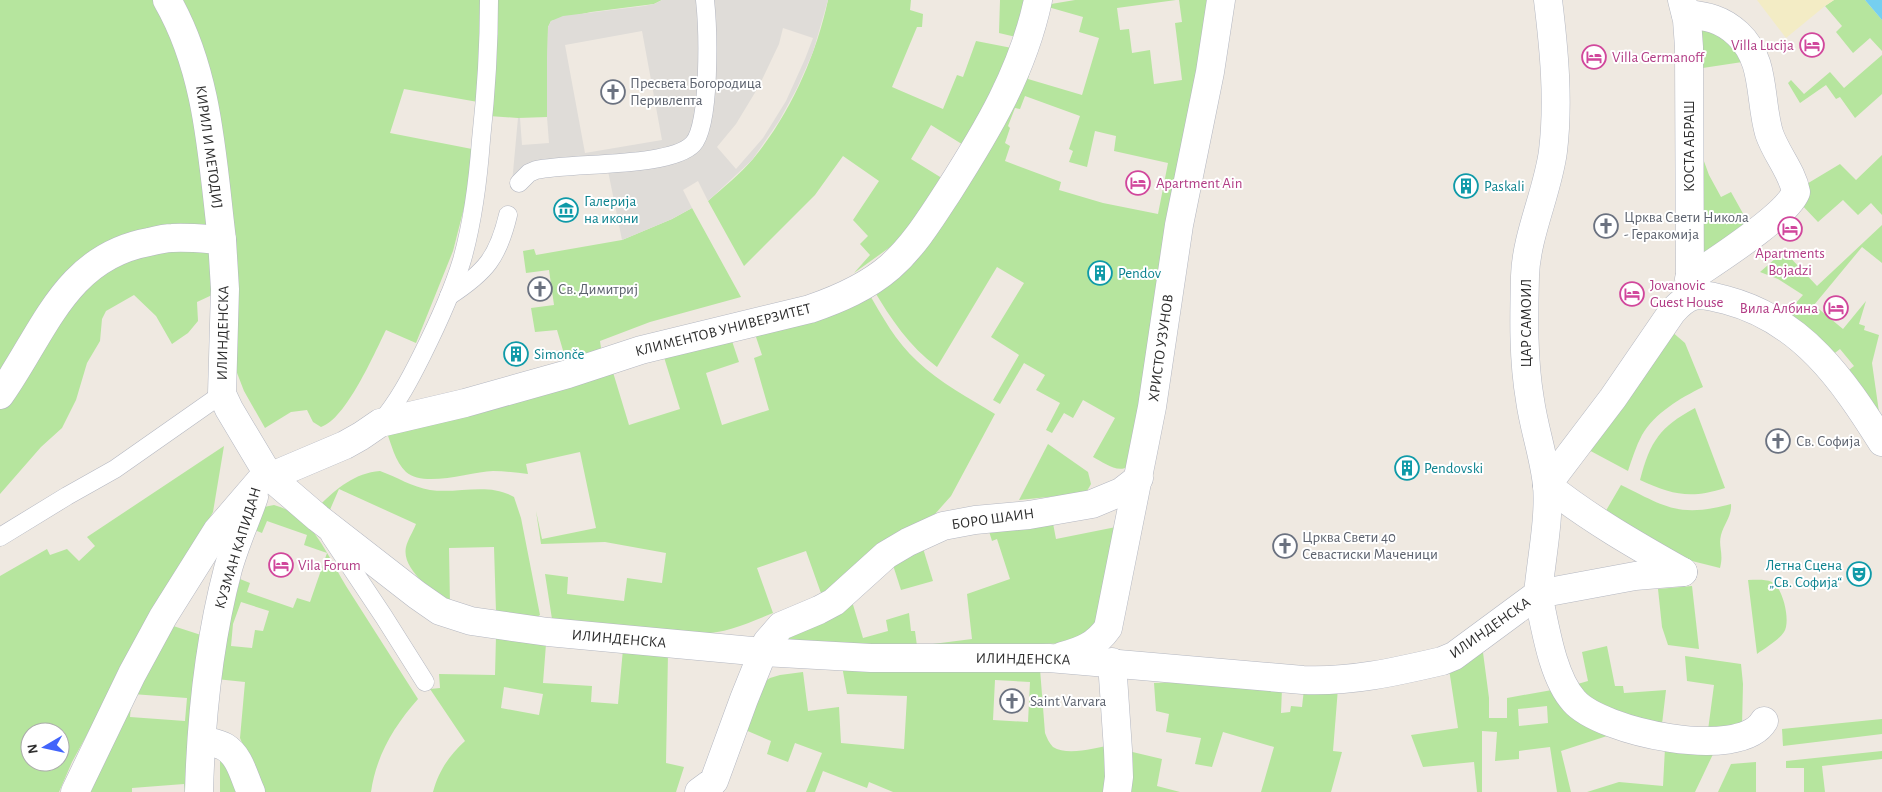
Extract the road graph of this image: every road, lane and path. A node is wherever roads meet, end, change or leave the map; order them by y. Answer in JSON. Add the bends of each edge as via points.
{"nodes":[{"id":1,"x":167,"y":0,"type":"edge"},
{"id":2,"x":489,"y":0,"type":"edge"},
{"id":3,"x":705,"y":0,"type":"edge"},
{"id":4,"x":1038,"y":0,"type":"edge"},
{"id":5,"x":1221,"y":0,"type":"edge"},
{"id":6,"x":1548,"y":0,"type":"edge"},
{"id":7,"x":1684,"y":7,"type":"edge"},
{"id":8,"x":519,"y":183,"type":"dead end"},
{"id":9,"x":508,"y":214,"type":"dead end"},
{"id":10,"x":222,"y":240,"type":"junction"},
{"id":11,"x":1690,"y":287,"type":"junction"},
{"id":12,"x":449,"y":296,"type":"junction"},
{"id":13,"x":222,"y":394,"type":"junction"},
{"id":14,"x":0,"y":395,"type":"edge"},
{"id":15,"x":380,"y":423,"type":"junction"},
{"id":16,"x":1882,"y":442,"type":"edge"},
{"id":17,"x":1139,"y":478,"type":"junction"},
{"id":18,"x":265,"y":479,"type":"junction"},
{"id":19,"x":1547,"y":485,"type":"junction"},
{"id":20,"x":318,"y":518,"type":"junction"},
{"id":21,"x":0,"y":537,"type":"edge"},
{"id":22,"x":1538,"y":594,"type":"junction"},
{"id":23,"x":763,"y":652,"type":"junction"},
{"id":24,"x":1049,"y":658,"type":"junction"},
{"id":25,"x":1112,"y":662,"type":"junction"},
{"id":26,"x":425,"y":682,"type":"dead end"},
{"id":27,"x":1764,"y":720,"type":"dead end"},
{"id":28,"x":202,"y":740,"type":"junction"},
{"id":29,"x":75,"y":792,"type":"edge"},
{"id":30,"x":199,"y":792,"type":"edge"},
{"id":31,"x":251,"y":792,"type":"edge"},
{"id":32,"x":699,"y":792,"type":"edge"},
{"id":33,"x":1117,"y":792,"type":"edge"}],
"edges":[{"from":1,"to":10,"type":"street","name":"КИРИЛ И МЕТОДИЈ","via":[[183,32],[201,85]]},
{"from":2,"to":12,"type":"lane","via":[[487,71],[475,200],[467,242]]},
{"from":3,"to":8,"type":"lane","via":[[705,100],[698,138],[692,145],[683,151],[652,159],[536,170]]},
{"from":4,"to":15,"type":"street","name":"КЛИМЕНТОВ УНИВЕРЗИТЕТ","via":[[1022,58],[980,142],[912,243],[890,267],[866,284],[830,302],[802,311],[650,347],[484,398]]},
{"from":5,"to":17,"type":"street","name":"ХРИСТО УЗУНОВ","via":[[1210,72],[1178,225]]},
{"from":6,"to":19,"type":"street","name":"ЦАР САМОИЛ","via":[[1554,50],[1553,150],[1525,273],[1526,371]]},
{"from":7,"to":11,"type":"street","name":"КОСТА АБРАШ","via":[[1689,47]]},
{"from":7,"to":11,"type":"street","name":"КОСТА АБРАШ","via":[[1724,22],[1753,52],[1769,133],[1796,192],[1767,223]]},
{"from":9,"to":12,"type":"lane","via":[[498,248],[490,262]]},
{"from":10,"to":13,"type":"street","name":"ИЛИНДЕНСКА","via":[[225,289]]},
{"from":10,"to":14,"type":"street","via":[[171,238],[148,242],[123,248],[94,264],[60,299]]},
{"from":11,"to":16,"type":"street","via":[[1769,317],[1790,330],[1818,354],[1843,384]]},
{"from":11,"to":19,"type":"street","name":"КОСТА АБРАШ","via":[[1613,398]]},
{"from":12,"to":15,"type":"lane","via":[[409,379]]},
{"from":13,"to":18,"type":"street","name":"ИЛИНДЕНСКА"},
{"from":13,"to":21,"type":"lane","via":[[115,469]]},
{"from":15,"to":18,"type":"street","name":"КЛИМЕНТОВ УНИВЕРЗИТЕТ","via":[[344,445]]},
{"from":17,"to":23,"type":"street","name":"БОРО ШАИН","via":[[1121,492],[1092,504],[951,524],[908,542],[886,555],[834,602],[781,626],[773,633]]},
{"from":17,"to":24,"type":"street","name":"ХРИСТО УЗУНОВ","via":[[1108,628],[1087,648]]},
{"from":18,"to":20,"type":"street","name":"ИЛИНДЕНСКА"},
{"from":18,"to":28,"type":"street","name":"КУЗМАН КАПИДАН","via":[[229,567],[213,633]]},
{"from":18,"to":29,"type":"street","name":"КУЗМАН КАПИДАН","via":[[217,531],[163,617]]},
{"from":19,"to":22,"type":"street","name":"ИЛИНДЕНСКА","via":[[1548,504]]},
{"from":19,"to":22,"type":"street","name":"ИЛИНДЕНСКА","via":[[1684,572],[1635,576]]},
{"from":20,"to":23,"type":"street","name":"ИЛИНДЕНСКА","via":[[431,605],[454,616],[497,626],[548,632]]},
{"from":20,"to":26,"type":"lane"},
{"from":22,"to":25,"type":"street","name":"ИЛИНДЕНСКА","via":[[1454,656],[1359,679],[1285,679]]},
{"from":22,"to":27,"type":"street","via":[[1560,680],[1573,701],[1592,715],[1634,730],[1692,741],[1750,734]]},
{"from":23,"to":24,"type":"street","name":"ИЛИНДЕНСКА","via":[[879,658]]},
{"from":23,"to":32,"type":"street","name":"БОРО ШАИН","via":[[714,781]]},
{"from":24,"to":25,"type":"street","name":"ИЛИНДЕНСКА"},
{"from":25,"to":33,"type":"street","via":[[1118,750]]},
{"from":28,"to":30,"type":"street","name":"КУЗМАН КАПИДАН"},
{"from":28,"to":31,"type":"street","via":[[225,747],[230,752]]}]}
